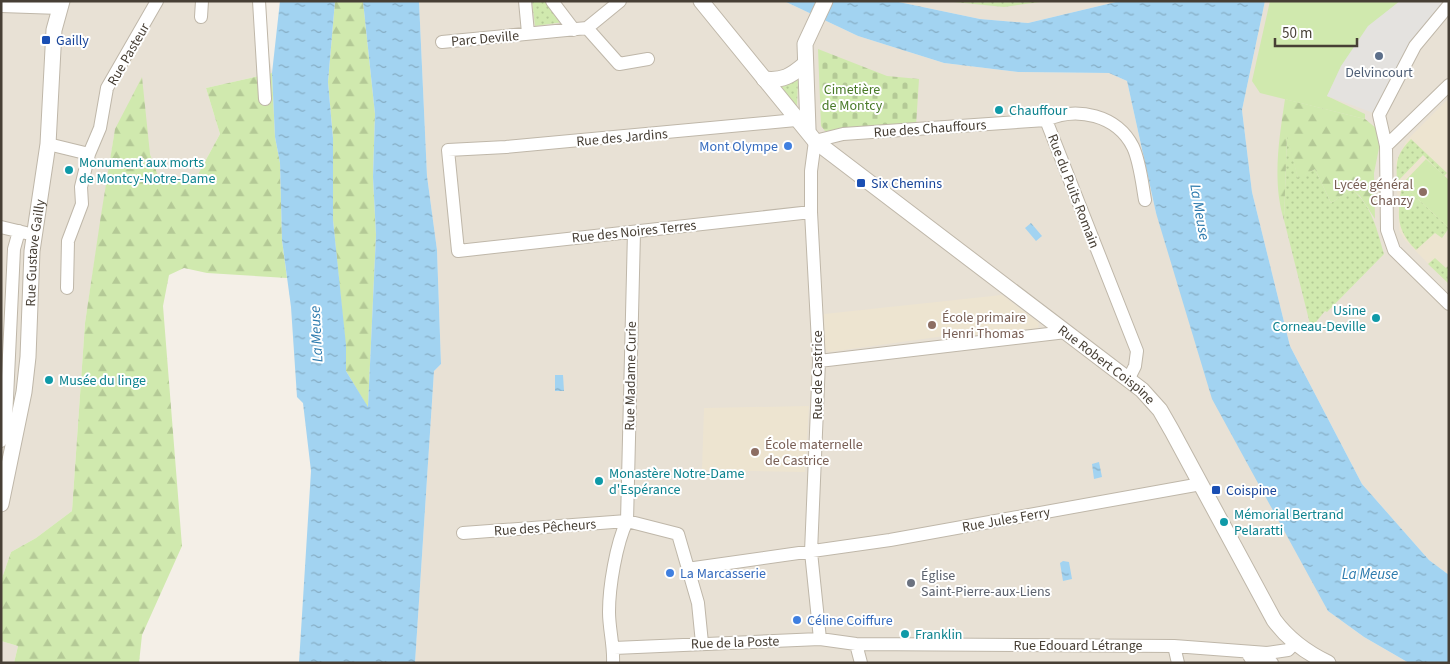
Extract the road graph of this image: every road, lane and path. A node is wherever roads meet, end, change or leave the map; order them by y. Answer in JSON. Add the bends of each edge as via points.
{"nodes":[{"id":1,"x":157,"y":1,"type":"edge"},
{"id":2,"x":202,"y":1,"type":"edge"},
{"id":3,"x":259,"y":1,"type":"edge"},
{"id":4,"x":525,"y":1,"type":"edge"},
{"id":5,"x":552,"y":1,"type":"edge"},
{"id":6,"x":620,"y":1,"type":"edge"},
{"id":7,"x":701,"y":1,"type":"edge"},
{"id":8,"x":825,"y":1,"type":"edge"},
{"id":9,"x":61,"y":5,"type":"edge"},
{"id":10,"x":1449,"y":5,"type":"edge"},
{"id":11,"x":1,"y":6,"type":"edge"},
{"id":12,"x":201,"y":16,"type":"dead end"},
{"id":13,"x":581,"y":29,"type":"junction"},
{"id":14,"x":528,"y":34,"type":"junction"},
{"id":15,"x":442,"y":42,"type":"dead end"},
{"id":16,"x":648,"y":59,"type":"dead end"},
{"id":17,"x":805,"y":64,"type":"junction"},
{"id":18,"x":764,"y":79,"type":"junction"},
{"id":19,"x":1449,"y":85,"type":"edge"},
{"id":20,"x":265,"y":99,"type":"dead end"},
{"id":21,"x":1046,"y":120,"type":"junction"},
{"id":22,"x":806,"y":130,"type":"junction"},
{"id":23,"x":48,"y":144,"type":"junction"},
{"id":24,"x":1386,"y":146,"type":"junction"},
{"id":25,"x":89,"y":154,"type":"junction"},
{"id":26,"x":1145,"y":200,"type":"dead end"},
{"id":27,"x":811,"y":212,"type":"junction"},
{"id":28,"x":1,"y":227,"type":"edge"},
{"id":29,"x":634,"y":232,"type":"junction"},
{"id":30,"x":26,"y":233,"type":"junction"},
{"id":31,"x":458,"y":251,"type":"joint"},
{"id":32,"x":66,"y":288,"type":"dead end"},
{"id":33,"x":1449,"y":304,"type":"edge"},
{"id":34,"x":1066,"y":332,"type":"junction"},
{"id":35,"x":819,"y":361,"type":"junction"},
{"id":36,"x":1128,"y":380,"type":"junction"},
{"id":37,"x":1,"y":441,"type":"edge"},
{"id":38,"x":1201,"y":484,"type":"junction"},
{"id":39,"x":1,"y":504,"type":"edge"},
{"id":40,"x":627,"y":521,"type":"junction"},
{"id":41,"x":463,"y":533,"type":"dead end"},
{"id":42,"x":811,"y":552,"type":"junction"},
{"id":43,"x":687,"y":569,"type":"junction"},
{"id":44,"x":820,"y":639,"type":"junction"},
{"id":45,"x":702,"y":643,"type":"junction"},
{"id":46,"x":1296,"y":643,"type":"junction"},
{"id":47,"x":856,"y":644,"type":"junction"},
{"id":48,"x":1174,"y":646,"type":"junction"},
{"id":49,"x":614,"y":648,"type":"junction"},
{"id":50,"x":1248,"y":652,"type":"junction"},
{"id":51,"x":613,"y":663,"type":"edge"},
{"id":52,"x":861,"y":663,"type":"edge"},
{"id":53,"x":1178,"y":663,"type":"edge"},
{"id":54,"x":1272,"y":663,"type":"edge"},
{"id":55,"x":1328,"y":663,"type":"edge"}],
"edges":[{"from":1,"to":25,"type":"street","name":"Rue Pasteur","via":[[107,88],[100,128]]},
{"from":2,"to":12,"type":"street"},
{"from":3,"to":20,"type":"street"},
{"from":4,"to":14,"type":"street","name":"Parc Deville"},
{"from":5,"to":13,"type":"street"},
{"from":6,"to":13,"type":"street"},
{"from":7,"to":18,"type":"street","name":"Rue Robert Coispine"},
{"from":8,"to":17,"type":"street","via":[[805,44]]},
{"from":9,"to":11,"type":"street"},
{"from":9,"to":23,"type":"street","name":"Rue Gustave Gailly","via":[[54,30]]},
{"from":10,"to":24,"type":"street","via":[[1415,46],[1379,115]]},
{"from":13,"to":14,"type":"street","name":"Parc Deville"},
{"from":13,"to":16,"type":"street","via":[[619,64]]},
{"from":14,"to":15,"type":"street","name":"Parc Deville"},
{"from":17,"to":18,"type":"street","via":[[786,78]]},
{"from":17,"to":22,"type":"street"},
{"from":18,"to":22,"type":"street","name":"Rue Robert Coispine"},
{"from":19,"to":24,"type":"street"},
{"from":21,"to":22,"type":"street","name":"Rue des Chauffours","via":[[843,134]]},
{"from":21,"to":26,"type":"street","name":"Rue du Puits Romain","via":[[1057,115],[1086,114],[1118,126],[1134,148]]},
{"from":21,"to":36,"type":"street","name":"Rue du Puits Romain","via":[[1138,351]]},
{"from":22,"to":27,"type":"street","name":"Rue de Castrice"},
{"from":22,"to":31,"type":"street","name":"Rue des Jardins","via":[[448,150]]},
{"from":22,"to":34,"type":"street","name":"Rue Robert Coispine"},
{"from":23,"to":25,"type":"street"},
{"from":23,"to":30,"type":"street","name":"Rue Gustave Gailly"},
{"from":24,"to":33,"type":"street","via":[[1387,230],[1394,250]]},
{"from":25,"to":32,"type":"street","name":"Rue Pasteur","via":[[81,187],[82,204],[68,242]]},
{"from":27,"to":29,"type":"street","name":"Rue des Noires Terres"},
{"from":27,"to":35,"type":"street","name":"Rue de Castrice"},
{"from":28,"to":30,"type":"street"},
{"from":29,"to":31,"type":"street","name":"Rue des Noires Terres"},
{"from":29,"to":40,"type":"street","name":"Rue Madame Curie"},
{"from":30,"to":37,"type":"street","name":"Rue Gustave Gailly","via":[[14,259],[6,418]]},
{"from":30,"to":39,"type":"street","name":"Rue Gustave Gailly","via":[[28,357]]},
{"from":34,"to":35,"type":"street"},
{"from":34,"to":36,"type":"street","name":"Rue Robert Coispine"},
{"from":35,"to":42,"type":"street","name":"Rue de Castrice"},
{"from":36,"to":38,"type":"street","name":"Rue Robert Coispine","via":[[1160,410]]},
{"from":38,"to":42,"type":"street","name":"Rue Jules Ferry"},
{"from":38,"to":46,"type":"street","name":"Rue Robert Coispine","via":[[1274,620]]},
{"from":40,"to":41,"type":"street","name":"Rue des Pêcheurs"},
{"from":40,"to":43,"type":"street","name":"Rue des Pêcheurs","via":[[678,534]]},
{"from":40,"to":49,"type":"street","name":"Rue Madame Curie","via":[[613,575],[609,612]]},
{"from":42,"to":43,"type":"street","name":"Rue Jules Ferry"},
{"from":42,"to":44,"type":"street","name":"Rue de Castrice"},
{"from":43,"to":45,"type":"street","via":[[698,603]]},
{"from":44,"to":45,"type":"street","name":"Rue de la Poste"},
{"from":44,"to":47,"type":"street","name":"Rue de la Poste"},
{"from":45,"to":49,"type":"street","name":"Rue de la Poste"},
{"from":46,"to":50,"type":"street","name":"Rue Edouard Létrange","via":[[1283,651]]},
{"from":46,"to":55,"type":"street","name":"Rue Robert Coispine"},
{"from":47,"to":48,"type":"street","name":"Rue Edouard Létrange"},
{"from":47,"to":52,"type":"street"},
{"from":48,"to":50,"type":"street","name":"Rue Edouard Létrange"},
{"from":48,"to":53,"type":"street"},
{"from":49,"to":51,"type":"street","name":"Rue Madame Curie"},
{"from":50,"to":54,"type":"street","via":[[1251,659]]}]}
